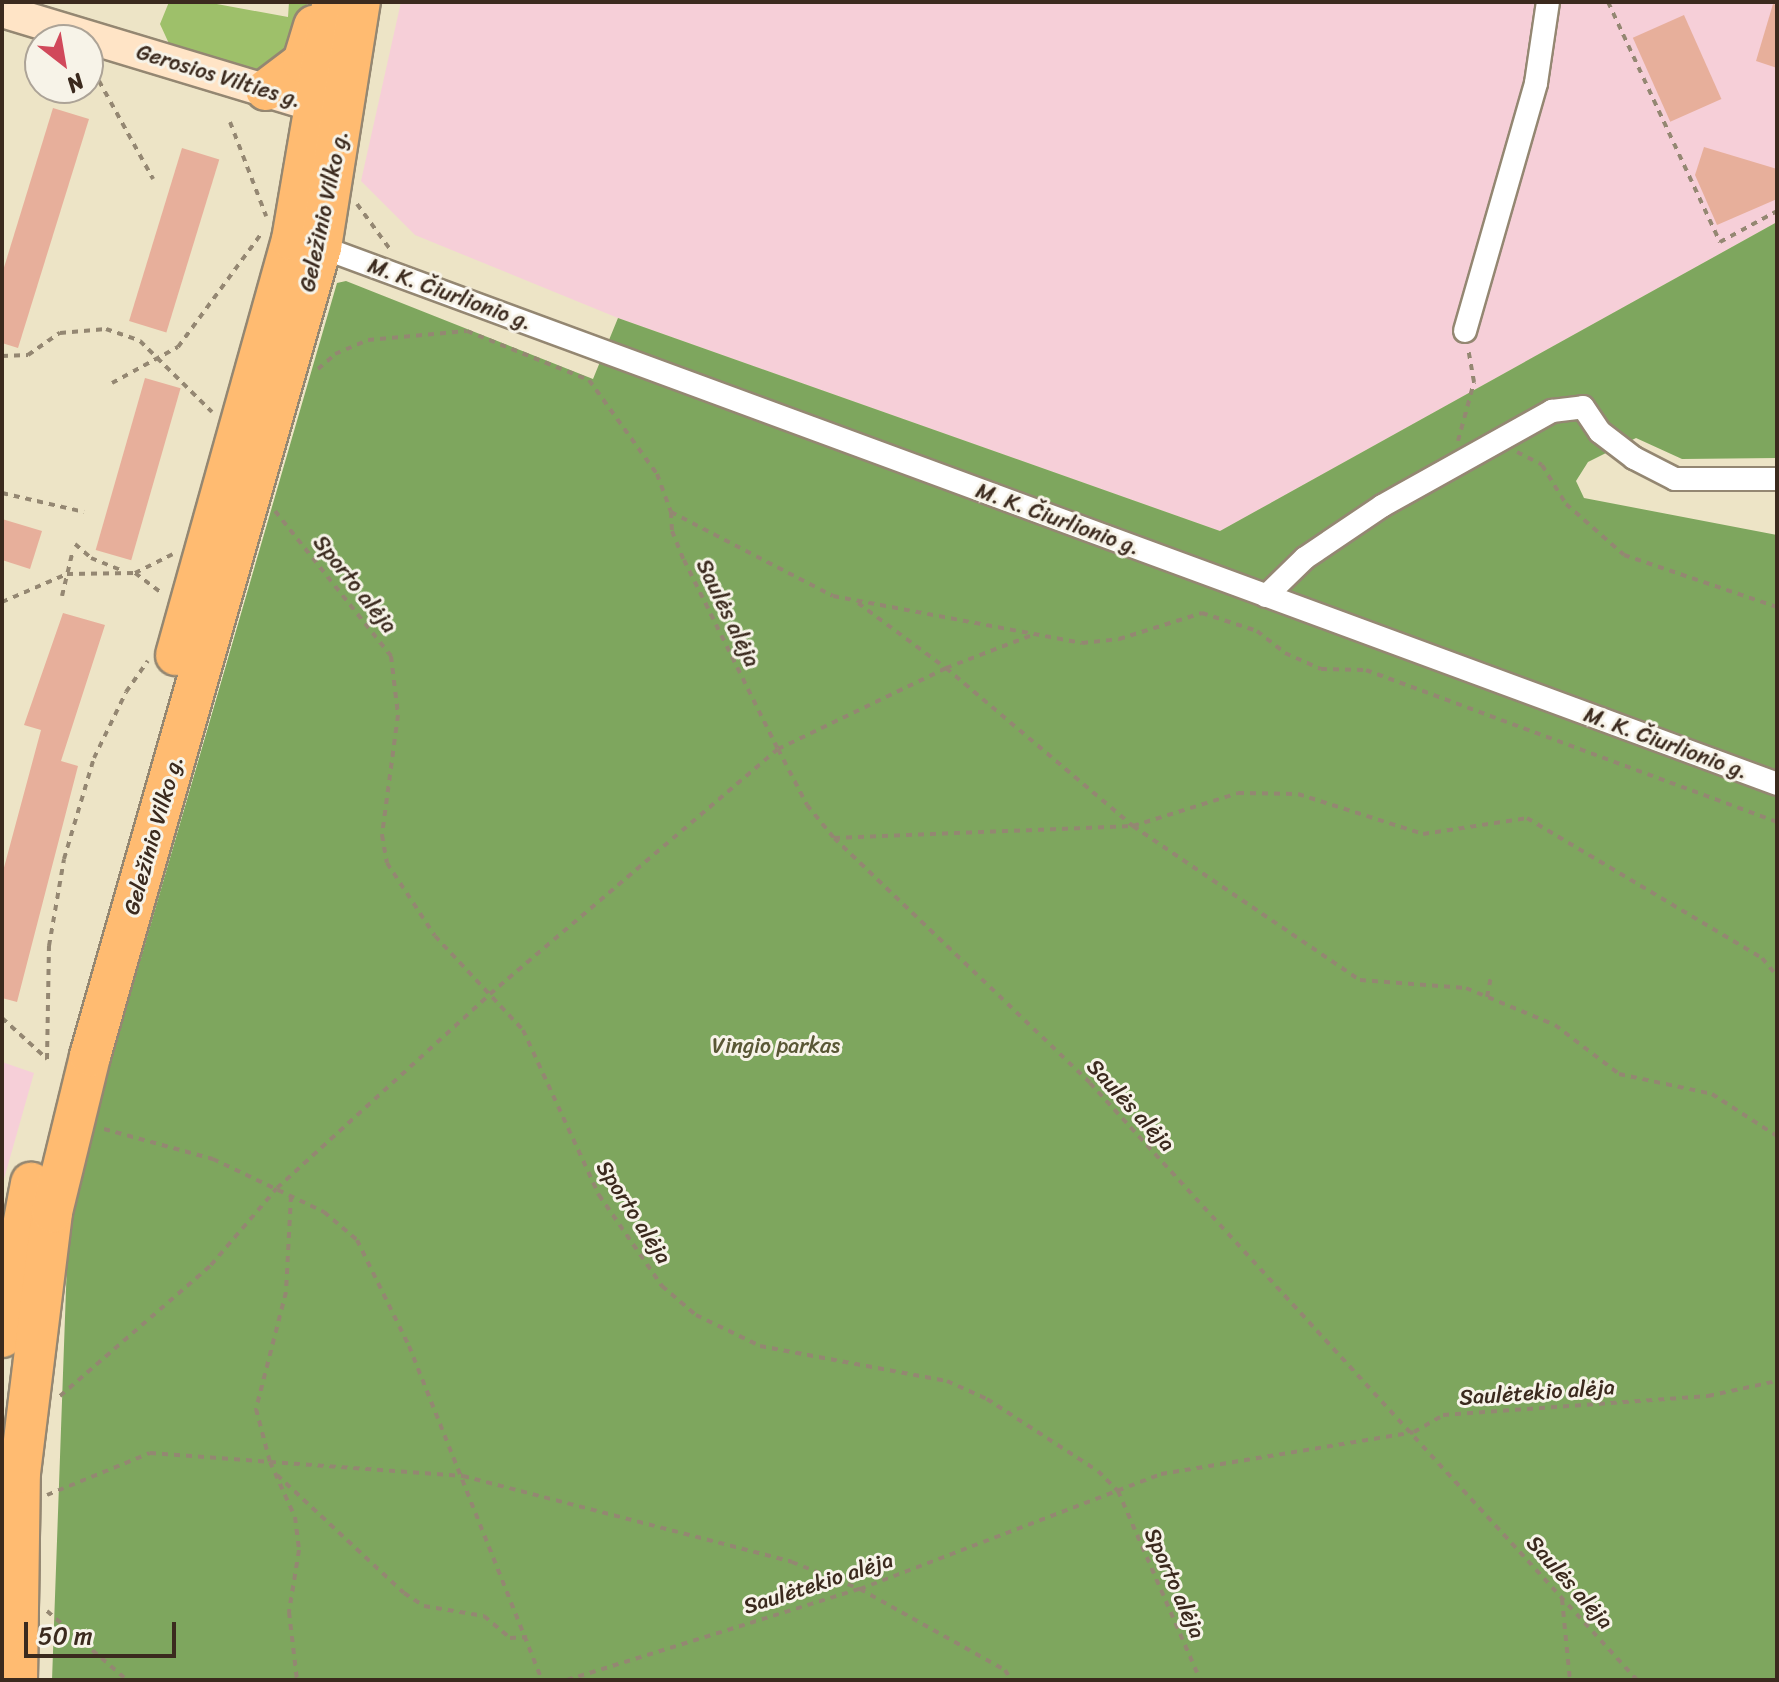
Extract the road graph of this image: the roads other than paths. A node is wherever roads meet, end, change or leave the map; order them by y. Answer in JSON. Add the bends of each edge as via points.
{"nodes":[{"id":1,"x":360,"y":2,"type":"edge"},
{"id":2,"x":1548,"y":2,"type":"edge"},
{"id":3,"x":321,"y":4,"type":"edge"},
{"id":4,"x":2,"y":11,"type":"edge"},
{"id":5,"x":266,"y":90,"type":"junction"},
{"id":6,"x":329,"y":110,"type":"junction"},
{"id":7,"x":330,"y":250,"type":"junction"},
{"id":8,"x":1465,"y":331,"type":"road end"},
{"id":9,"x":1777,"y":479,"type":"edge"},
{"id":10,"x":1266,"y":596,"type":"junction"},
{"id":11,"x":1777,"y":784,"type":"edge"},
{"id":12,"x":2,"y":1337,"type":"edge"},
{"id":13,"x":17,"y":1680,"type":"edge"}],
"edges":[{"from":1,"to":6,"type":"highway","name":"Geležinio Vilko g."},
{"from":2,"to":8,"type":"street","via":[[1536,83]]},
{"from":3,"to":5,"type":"highway","via":[[303,62]]},
{"from":3,"to":6,"type":"highway","name":"Geležinio Vilko g."},
{"from":4,"to":5,"type":"main road","name":"Gerosios Vilties g."},
{"from":5,"to":6,"type":"main road","name":"Gerosios Vilties g."},
{"from":6,"to":7,"type":"highway","name":"Geležinio Vilko g."},
{"from":6,"to":12,"type":"highway","name":"Geležinio Vilko g.","via":[[26,1203]]},
{"from":7,"to":10,"type":"street","name":"M. K. Čiurlionio g."},
{"from":7,"to":13,"type":"highway","name":"Geležinio Vilko g.","via":[[90,1056],[52,1212],[20,1473]]},
{"from":9,"to":10,"type":"street","via":[[1675,479],[1612,441],[1583,407],[1552,411],[1305,558]]},
{"from":10,"to":11,"type":"street","name":"M. K. Čiurlionio g."}]}
